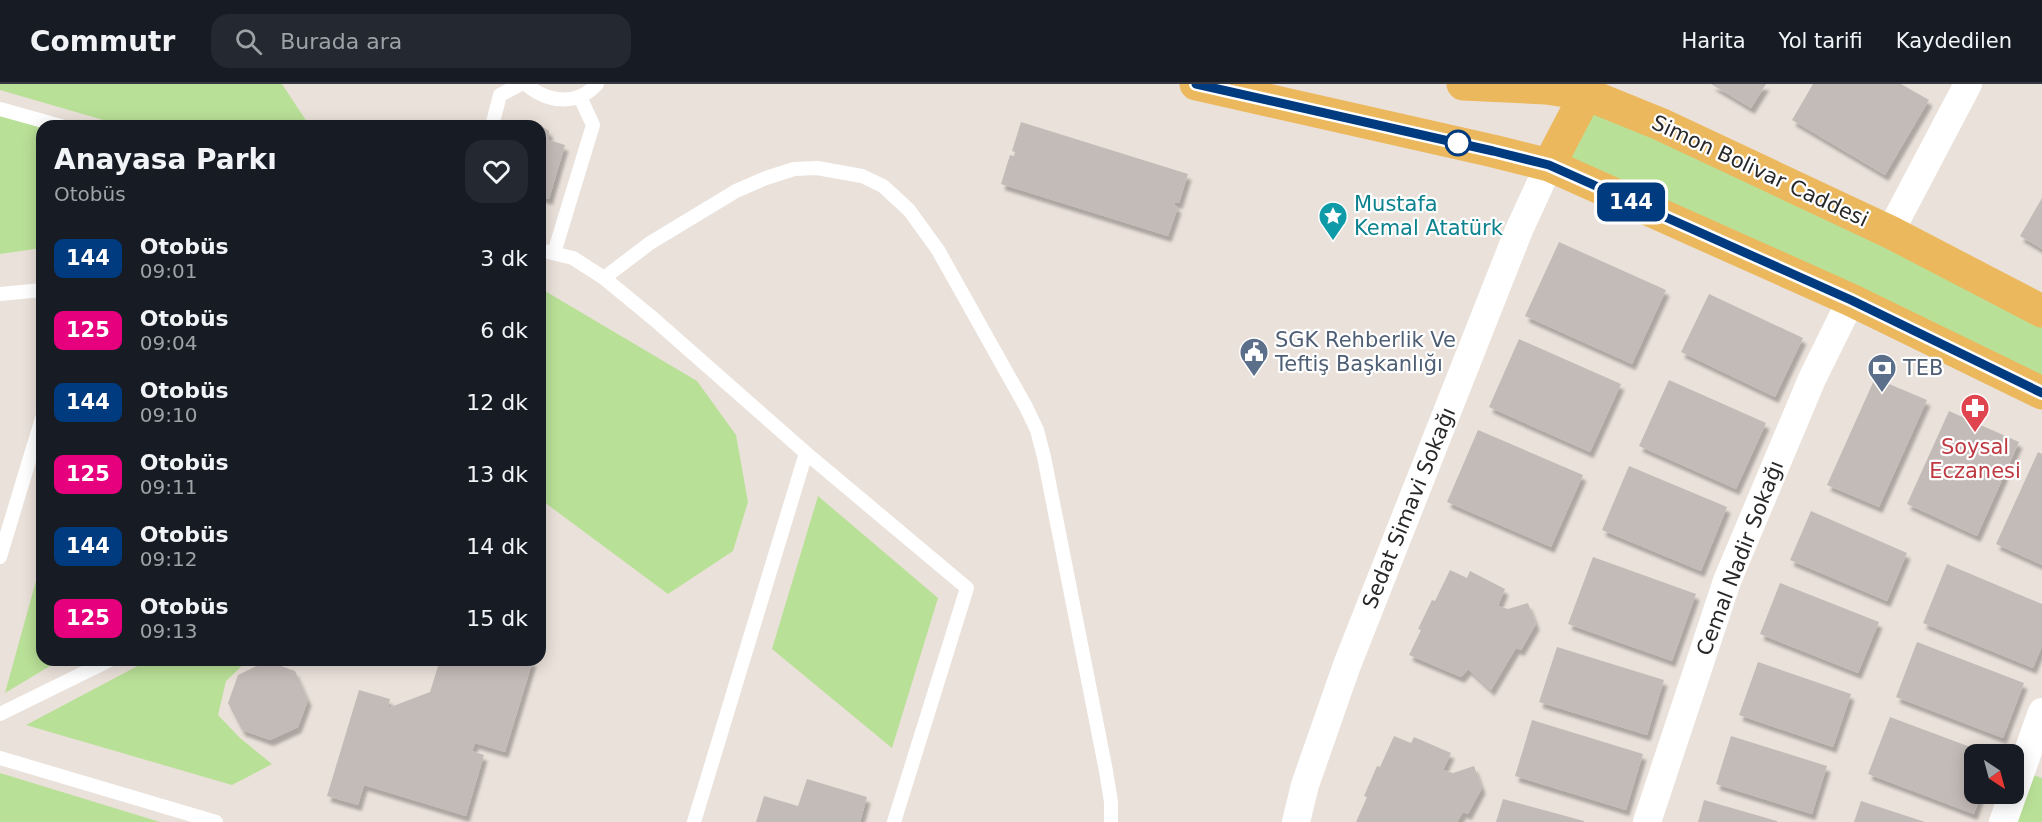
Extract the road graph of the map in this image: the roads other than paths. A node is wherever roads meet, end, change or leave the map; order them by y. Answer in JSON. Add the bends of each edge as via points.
{"nodes":[{"id":1,"x":521,"y":84,"type":"edge"},
{"id":2,"x":526,"y":84,"type":"edge"},
{"id":3,"x":597,"y":84,"type":"edge"},
{"id":4,"x":1196,"y":84,"type":"edge"},
{"id":5,"x":1462,"y":84,"type":"edge"},
{"id":6,"x":1968,"y":84,"type":"edge"},
{"id":7,"x":1588,"y":89,"type":"edge"},
{"id":8,"x":580,"y":97,"type":"junction"},
{"id":9,"x":0,"y":109,"type":"edge"},
{"id":10,"x":39,"y":120,"type":"edge"},
{"id":11,"x":494,"y":120,"type":"edge"},
{"id":12,"x":1549,"y":165,"type":"junction"},
{"id":13,"x":1890,"y":232,"type":"junction"},
{"id":14,"x":546,"y":251,"type":"edge"},
{"id":15,"x":554,"y":253,"type":"junction"},
{"id":16,"x":604,"y":278,"type":"junction"},
{"id":17,"x":36,"y":291,"type":"edge"},
{"id":18,"x":0,"y":294,"type":"edge"},
{"id":19,"x":1851,"y":300,"type":"junction"},
{"id":20,"x":2042,"y":311,"type":"edge"},
{"id":21,"x":2042,"y":393,"type":"edge"},
{"id":22,"x":36,"y":438,"type":"edge"},
{"id":23,"x":806,"y":453,"type":"junction"},
{"id":24,"x":0,"y":557,"type":"edge"},
{"id":25,"x":98,"y":666,"type":"edge"},
{"id":26,"x":2042,"y":712,"type":"edge"},
{"id":27,"x":0,"y":714,"type":"edge"},
{"id":28,"x":0,"y":758,"type":"edge"},
{"id":29,"x":216,"y":822,"type":"edge"},
{"id":30,"x":694,"y":822,"type":"edge"},
{"id":31,"x":894,"y":822,"type":"edge"},
{"id":32,"x":1111,"y":822,"type":"edge"},
{"id":33,"x":1296,"y":822,"type":"edge"},
{"id":34,"x":1647,"y":822,"type":"edge"},
{"id":35,"x":2003,"y":822,"type":"edge"}],
"edges":[{"from":1,"to":11,"type":"lane","via":[[500,96]]},
{"from":2,"to":8,"type":"lane","via":[[548,99]]},
{"from":3,"to":8,"type":"lane"},
{"from":4,"to":12,"type":"main road"},
{"from":5,"to":7,"type":"main road","name":"Simon Bolivar Caddesi"},
{"from":6,"to":13,"type":"street"},
{"from":7,"to":12,"type":"main road"},
{"from":7,"to":13,"type":"main road","name":"Simon Bolivar Caddesi"},
{"from":8,"to":15,"type":"lane","via":[[593,125]]},
{"from":9,"to":10,"type":"lane"},
{"from":12,"to":19,"type":"main road"},
{"from":12,"to":33,"type":"street","name":"Sedat Simavi Sokağı","via":[[1515,241],[1347,665]]},
{"from":13,"to":20,"type":"main road","name":"Simon Bolivar Caddesi"},
{"from":14,"to":15,"type":"lane"},
{"from":15,"to":16,"type":"lane","via":[[573,258]]},
{"from":16,"to":23,"type":"lane"},
{"from":16,"to":32,"type":"lane","via":[[650,243],[736,191],[794,169],[825,169],[862,176],[883,186],[909,210],[938,250],[1037,429],[1106,771]]},
{"from":17,"to":18,"type":"lane"},
{"from":19,"to":21,"type":"main road"},
{"from":19,"to":34,"type":"street","name":"Cemal Nadir Sokağı","via":[[1812,379],[1726,581]]},
{"from":22,"to":24,"type":"lane"},
{"from":23,"to":30,"type":"lane"},
{"from":23,"to":31,"type":"lane","via":[[967,588]]},
{"from":25,"to":27,"type":"lane"},
{"from":26,"to":35,"type":"street"},
{"from":28,"to":29,"type":"lane"}]}
